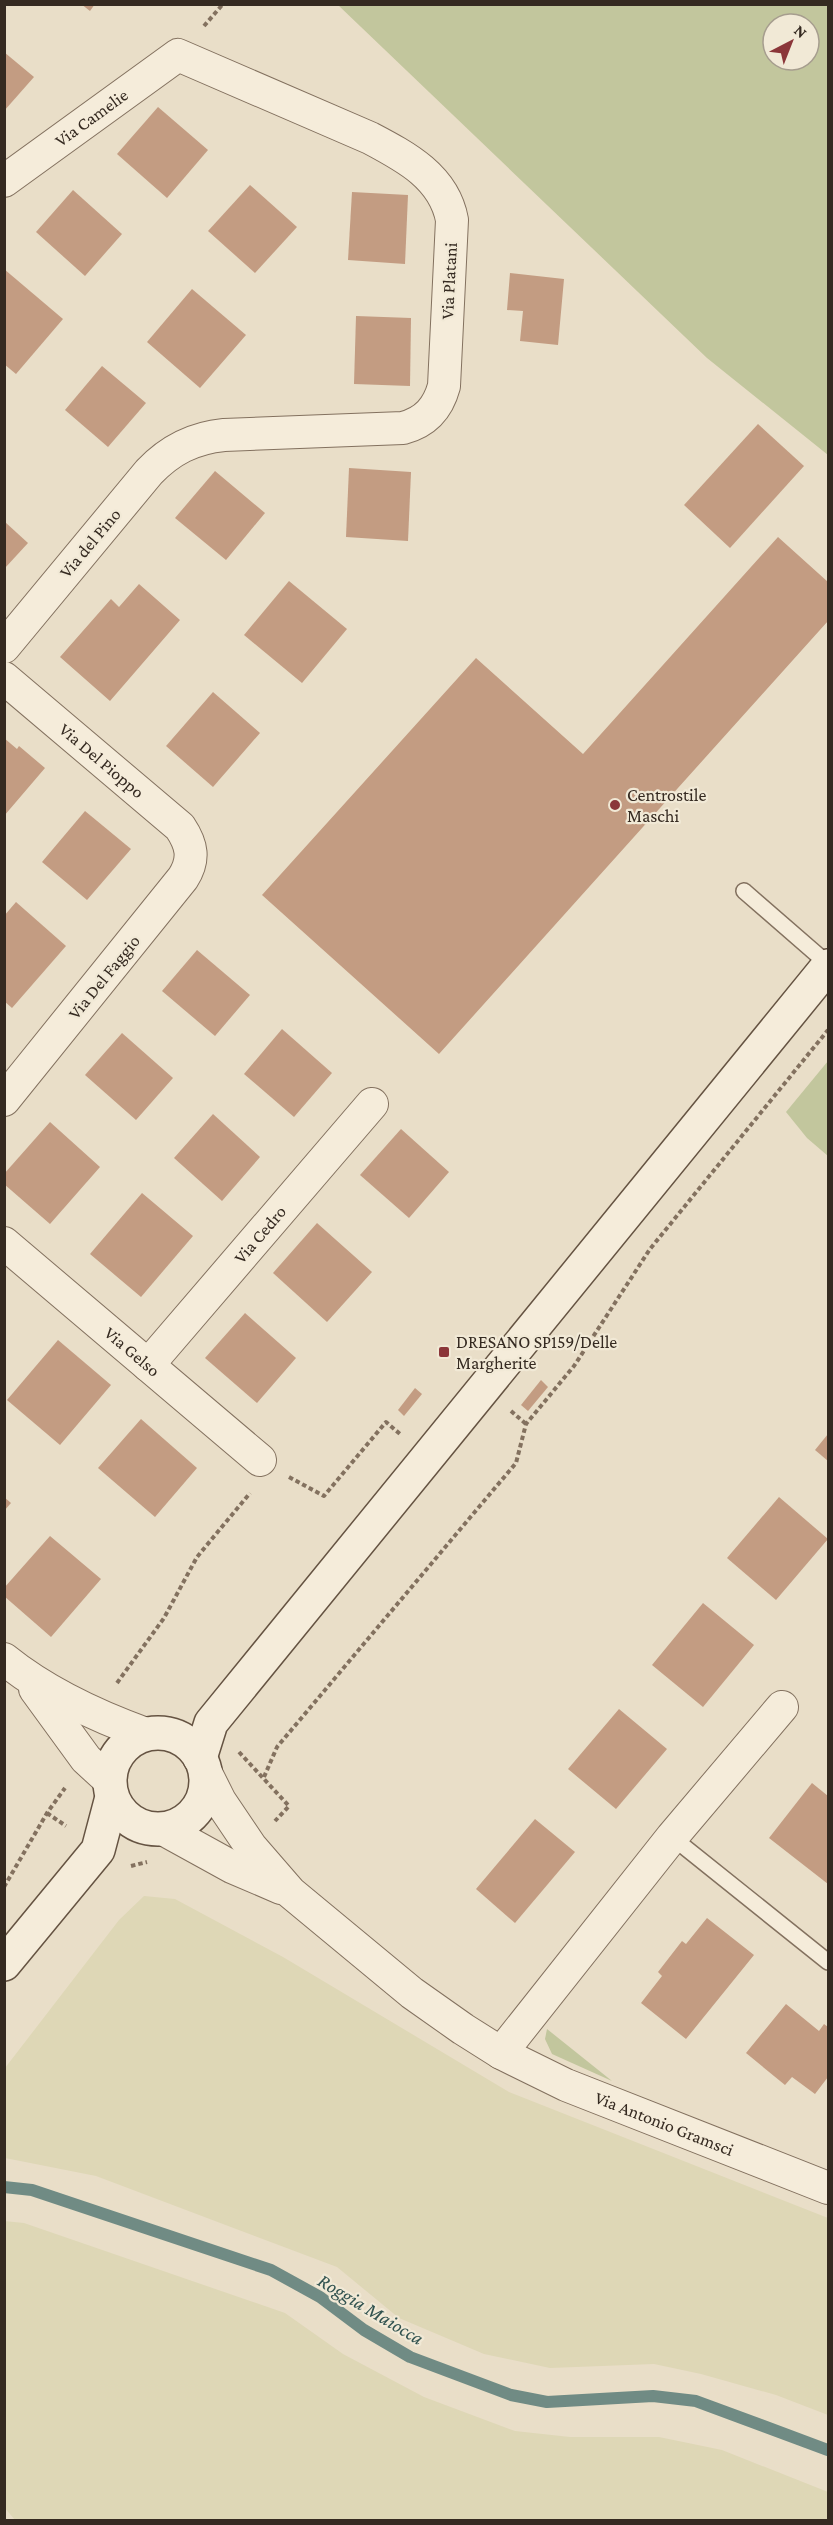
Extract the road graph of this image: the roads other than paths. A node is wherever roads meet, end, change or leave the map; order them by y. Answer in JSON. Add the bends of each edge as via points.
{"nodes":[{"id":1,"x":178,"y":55,"type":"joint"},
{"id":2,"x":4,"y":181,"type":"edge"},
{"id":3,"x":182,"y":446,"type":"joint"},
{"id":4,"x":4,"y":647,"type":"edge"},
{"id":5,"x":4,"y":678,"type":"edge"},
{"id":6,"x":191,"y":848,"type":"joint"},
{"id":7,"x":744,"y":891,"type":"dead end"},
{"id":8,"x":828,"y":965,"type":"edge"},
{"id":9,"x":4,"y":1100,"type":"edge"},
{"id":10,"x":372,"y":1104,"type":"dead end"},
{"id":11,"x":4,"y":1243,"type":"edge"},
{"id":12,"x":148,"y":1365,"type":"junction"},
{"id":13,"x":266,"y":1464,"type":"road end"},
{"id":14,"x":14,"y":1667,"type":"edge"},
{"id":15,"x":782,"y":1707,"type":"dead end"},
{"id":16,"x":182,"y":1750,"type":"junction"},
{"id":17,"x":111,"y":1789,"type":"junction"},
{"id":18,"x":155,"y":1829,"type":"junction"},
{"id":19,"x":672,"y":1837,"type":"junction"},
{"id":20,"x":98,"y":1850,"type":"junction"},
{"id":21,"x":290,"y":1892,"type":"junction"},
{"id":22,"x":828,"y":1962,"type":"edge"},
{"id":23,"x":4,"y":1964,"type":"edge"},
{"id":24,"x":501,"y":2053,"type":"junction"},
{"id":25,"x":828,"y":2188,"type":"edge"}],
"edges":[{"from":1,"to":2,"type":"street","name":"Via Camelie"},
{"from":1,"to":3,"type":"street","name":"Via Platani","via":[[400,154],[434,182],[446,200],[452,220],[444,386],[437,405],[421,421],[403,428],[224,435]]},
{"from":3,"to":4,"type":"street","name":"Via del Pino","via":[[149,472]]},
{"from":5,"to":6,"type":"street","name":"Via Del Pioppo","via":[[180,827]]},
{"from":6,"to":9,"type":"street","name":"Via Del Faggio","via":[[192,860],[183,878]]},
{"from":7,"to":8,"type":"lane"},
{"from":8,"to":16,"type":"street","via":[[211,1723]]},
{"from":10,"to":12,"type":"street","name":"Via Cedro"},
{"from":11,"to":12,"type":"street","name":"Via Gelso"},
{"from":12,"to":13,"type":"street","name":"Via Gelso"},
{"from":14,"to":16,"type":"street","via":[[95,1714]]},
{"from":14,"to":17,"type":"street"},
{"from":15,"to":19,"type":"street"},
{"from":16,"to":17,"type":"street","via":[[132,1740],[112,1765]]},
{"from":16,"to":18,"type":"street","via":[[203,1796],[192,1816],[178,1825]]},
{"from":16,"to":21,"type":"street","name":"Via Antonio Gramsci","via":[[251,1848]]},
{"from":17,"to":18,"type":"street","via":[[120,1811],[132,1821]]},
{"from":17,"to":20,"type":"street"},
{"from":18,"to":20,"type":"street"},
{"from":18,"to":21,"type":"street","name":"Via Antonio Gramsci"},
{"from":19,"to":22,"type":"lane"},
{"from":19,"to":24,"type":"street"},
{"from":20,"to":23,"type":"street"},
{"from":21,"to":24,"type":"street","name":"Via Antonio Gramsci","via":[[412,1993]]},
{"from":24,"to":25,"type":"street","name":"Via Antonio Gramsci","via":[[566,2085]]}]}
